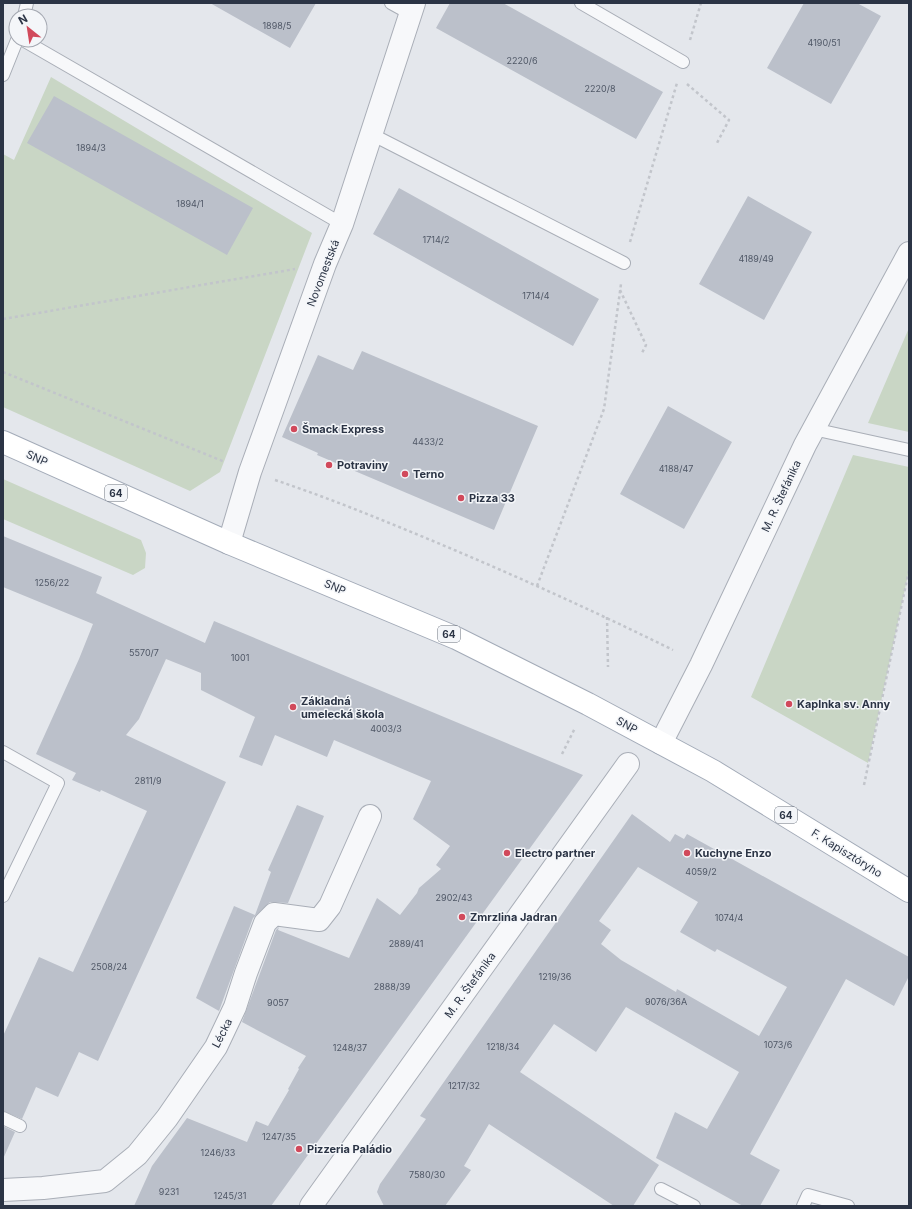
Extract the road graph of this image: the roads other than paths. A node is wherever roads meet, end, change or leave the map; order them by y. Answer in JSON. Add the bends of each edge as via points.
{"nodes":[{"id":1,"x":390,"y":3,"type":"edge"},
{"id":2,"x":580,"y":3,"type":"edge"},
{"id":3,"x":413,"y":8,"type":"edge"},
{"id":4,"x":14,"y":48,"type":"edge"},
{"id":5,"x":37,"y":48,"type":"edge"},
{"id":6,"x":683,"y":62,"type":"road end"},
{"id":7,"x":3,"y":75,"type":"edge"},
{"id":8,"x":371,"y":134,"type":"junction"},
{"id":9,"x":342,"y":224,"type":"junction"},
{"id":10,"x":909,"y":254,"type":"edge"},
{"id":11,"x":624,"y":263,"type":"road end"},
{"id":12,"x":813,"y":429,"type":"junction"},
{"id":13,"x":3,"y":442,"type":"edge"},
{"id":14,"x":909,"y":450,"type":"edge"},
{"id":15,"x":229,"y":543,"type":"junction"},
{"id":16,"x":660,"y":742,"type":"junction"},
{"id":17,"x":3,"y":752,"type":"edge"},
{"id":18,"x":628,"y":764,"type":"dead end"},
{"id":19,"x":370,"y":816,"type":"dead end"},
{"id":20,"x":909,"y":891,"type":"edge"},
{"id":21,"x":3,"y":896,"type":"edge"},
{"id":22,"x":3,"y":1118,"type":"edge"},
{"id":23,"x":20,"y":1126,"type":"dead end"},
{"id":24,"x":661,"y":1189,"type":"dead end"},
{"id":25,"x":3,"y":1190,"type":"edge"},
{"id":26,"x":311,"y":1206,"type":"edge"},
{"id":27,"x":694,"y":1206,"type":"edge"},
{"id":28,"x":803,"y":1206,"type":"edge"},
{"id":29,"x":848,"y":1206,"type":"edge"}],
"edges":[{"from":1,"to":3,"type":"lane"},
{"from":2,"to":6,"type":"lane"},
{"from":3,"to":8,"type":"street","name":"Novomestská"},
{"from":4,"to":7,"type":"lane"},
{"from":5,"to":9,"type":"lane"},
{"from":8,"to":9,"type":"street","name":"Novomestská"},
{"from":8,"to":11,"type":"lane"},
{"from":9,"to":15,"type":"street","name":"Novomestská","via":[[325,264],[250,472]]},
{"from":10,"to":12,"type":"street","name":"M. R. Štefánika"},
{"from":12,"to":14,"type":"lane"},
{"from":12,"to":16,"type":"street","name":"M. R. Štefánika","via":[[701,665]]},
{"from":13,"to":15,"type":"main road","name":"SNP","number":"64"},
{"from":15,"to":16,"type":"main road","name":"SNP","number":"64","via":[[456,638]]},
{"from":16,"to":20,"type":"main road","name":"F. Kapisztóryho","number":"64","via":[[713,770]]},
{"from":17,"to":21,"type":"lane","via":[[58,783]]},
{"from":18,"to":26,"type":"street","name":"M. R. Štefánika"},
{"from":19,"to":25,"type":"street","name":"Lécka","via":[[330,906],[319,920],[274,914],[265,923],[235,1006],[216,1047],[167,1118],[137,1155],[105,1181]]},
{"from":22,"to":23,"type":"lane"},
{"from":24,"to":27,"type":"lane"},
{"from":28,"to":29,"type":"lane","via":[[808,1195]]}]}
